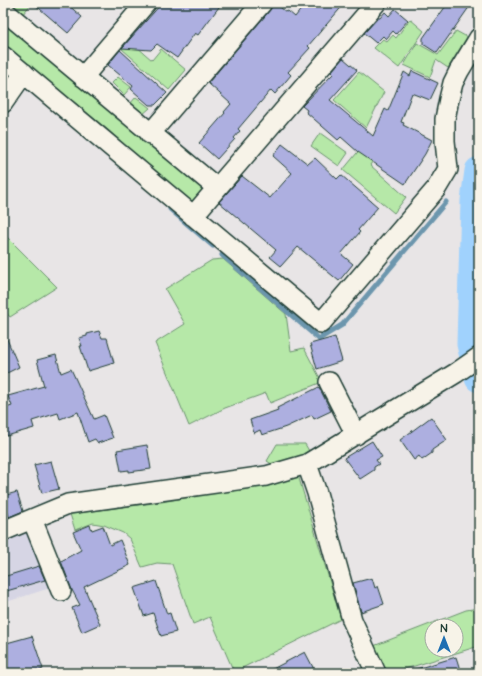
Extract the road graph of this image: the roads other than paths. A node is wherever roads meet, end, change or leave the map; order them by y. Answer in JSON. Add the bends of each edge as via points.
{"nodes":[{"id":1,"x":146,"y":3,"type":"edge"},
{"id":2,"x":262,"y":3,"type":"edge"},
{"id":3,"x":376,"y":3,"type":"edge"},
{"id":4,"x":3,"y":10,"type":"edge"},
{"id":5,"x":479,"y":38,"type":"edge"},
{"id":6,"x":3,"y":56,"type":"edge"},
{"id":7,"x":24,"y":73,"type":"junction"},
{"id":8,"x":83,"y":77,"type":"junction"},
{"id":9,"x":3,"y":103,"type":"edge"},
{"id":10,"x":150,"y":134,"type":"junction"},
{"id":11,"x":217,"y":188,"type":"junction"},
{"id":12,"x":193,"y":216,"type":"junction"},
{"id":13,"x":479,"y":357,"type":"edge"},
{"id":14,"x":330,"y":382,"type":"dead end"},
{"id":15,"x":356,"y":434,"type":"junction"},
{"id":16,"x":307,"y":464,"type":"junction"},
{"id":17,"x":32,"y":519,"type":"junction"},
{"id":18,"x":3,"y":532,"type":"edge"},
{"id":19,"x":61,"y":591,"type":"dead end"},
{"id":20,"x":376,"y":673,"type":"edge"}],
"edges":[{"from":1,"to":8,"type":"street"},
{"from":2,"to":10,"type":"street"},
{"from":3,"to":11,"type":"street"},
{"from":4,"to":8,"type":"street"},
{"from":5,"to":12,"type":"street","via":[[459,71],[448,99],[444,141],[448,169],[436,189],[321,323]]},
{"from":6,"to":7,"type":"street"},
{"from":7,"to":9,"type":"street"},
{"from":7,"to":12,"type":"street"},
{"from":8,"to":10,"type":"street"},
{"from":10,"to":11,"type":"street"},
{"from":11,"to":12,"type":"street"},
{"from":13,"to":15,"type":"street","via":[[456,374]]},
{"from":14,"to":15,"type":"street"},
{"from":15,"to":16,"type":"street"},
{"from":16,"to":17,"type":"street","via":[[266,476],[68,504]]},
{"from":16,"to":20,"type":"street","via":[[352,620]]},
{"from":17,"to":18,"type":"street"},
{"from":17,"to":19,"type":"street"}]}
